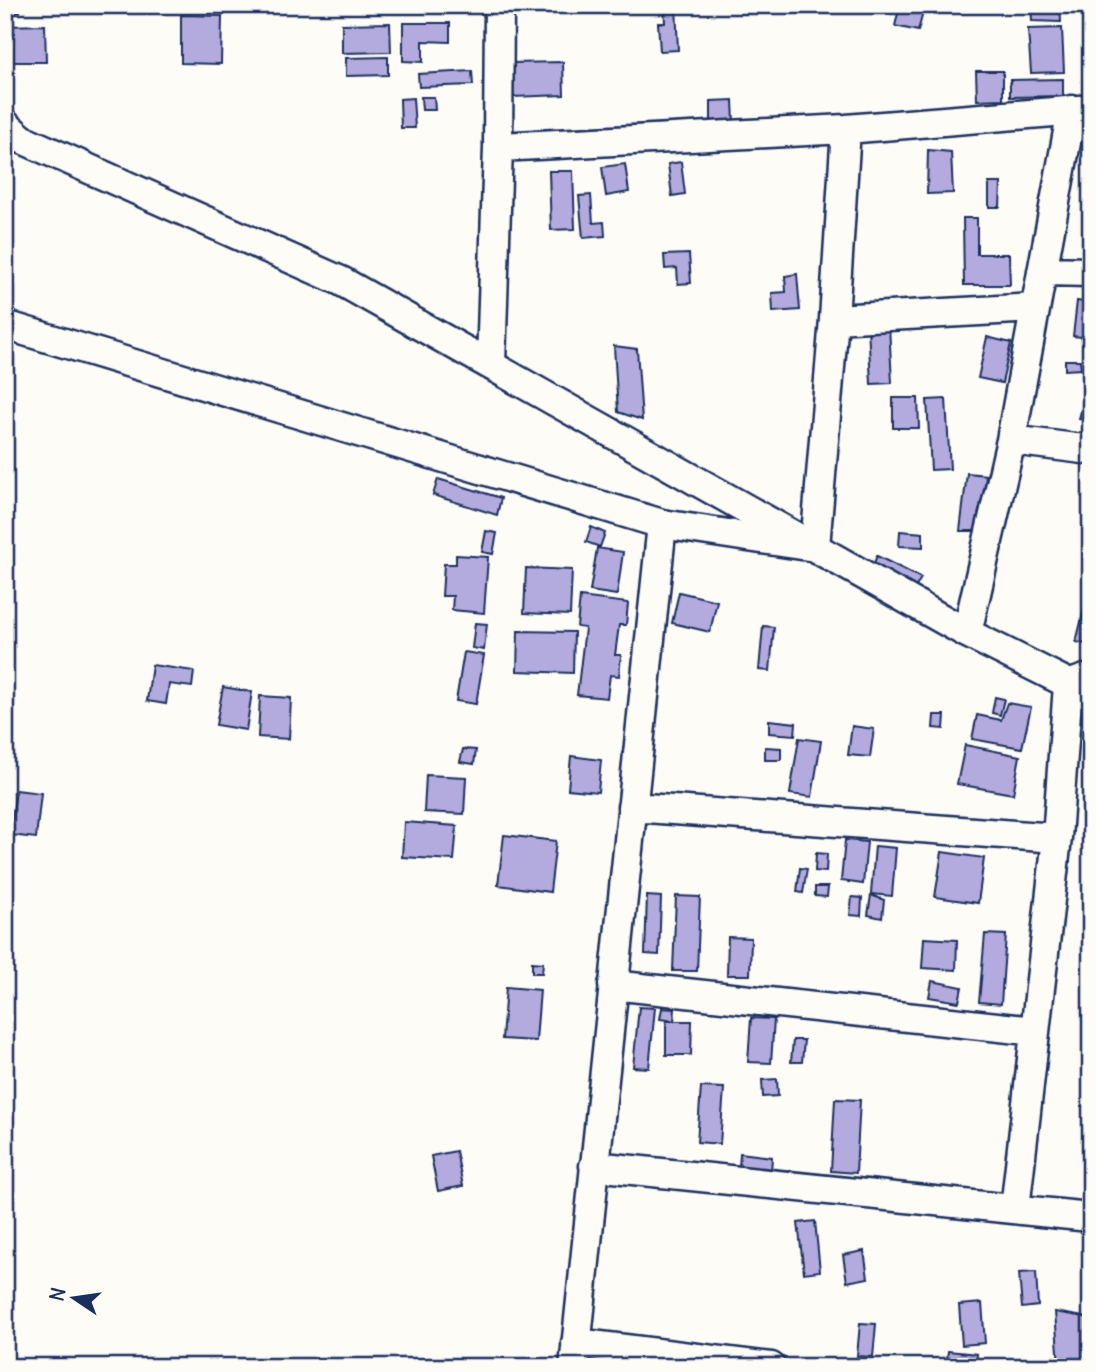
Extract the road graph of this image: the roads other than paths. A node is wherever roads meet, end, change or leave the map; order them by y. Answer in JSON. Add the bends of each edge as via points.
{"nodes":[{"id":1,"x":499,"y":5,"type":"edge"},
{"id":2,"x":1081,"y":109,"type":"edge"},
{"id":3,"x":5,"y":124,"type":"edge"},
{"id":4,"x":846,"y":129,"type":"junction"},
{"id":5,"x":498,"y":147,"type":"junction"},
{"id":6,"x":1042,"y":271,"type":"junction"},
{"id":7,"x":1091,"y":272,"type":"edge"},
{"id":8,"x":1035,"y":308,"type":"junction"},
{"id":9,"x":834,"y":319,"type":"junction"},
{"id":10,"x":5,"y":326,"type":"edge"},
{"id":11,"x":491,"y":364,"type":"junction"},
{"id":12,"x":1011,"y":440,"type":"junction"},
{"id":13,"x":1091,"y":450,"type":"edge"},
{"id":14,"x":662,"y":524,"type":"junction"},
{"id":15,"x":815,"y":547,"type":"junction"},
{"id":16,"x":967,"y":633,"type":"junction"},
{"id":17,"x":1083,"y":686,"type":"edge"},
{"id":18,"x":632,"y":807,"type":"junction"},
{"id":19,"x":1057,"y":838,"type":"junction"},
{"id":20,"x":613,"y":985,"type":"junction"},
{"id":21,"x":1035,"y":1031,"type":"junction"},
{"id":22,"x":594,"y":1166,"type":"junction"},
{"id":23,"x":1015,"y":1209,"type":"junction"},
{"id":24,"x":1080,"y":1216,"type":"dead end"},
{"id":25,"x":575,"y":1355,"type":"edge"},
{"id":26,"x":771,"y":1367,"type":"edge"}],
"edges":[{"from":1,"to":5,"type":"street"},
{"from":2,"to":4,"type":"street"},
{"from":2,"to":6,"type":"street"},
{"from":3,"to":11,"type":"street","via":[[22,139],[341,281]]},
{"from":4,"to":5,"type":"street"},
{"from":4,"to":9,"type":"street"},
{"from":5,"to":11,"type":"street"},
{"from":6,"to":7,"type":"street"},
{"from":6,"to":8,"type":"street"},
{"from":8,"to":9,"type":"street"},
{"from":8,"to":12,"type":"street"},
{"from":9,"to":15,"type":"street"},
{"from":10,"to":14,"type":"street"},
{"from":11,"to":15,"type":"street"},
{"from":12,"to":13,"type":"street"},
{"from":12,"to":16,"type":"street"},
{"from":14,"to":15,"type":"street"},
{"from":14,"to":18,"type":"street"},
{"from":15,"to":16,"type":"street"},
{"from":16,"to":17,"type":"street"},
{"from":17,"to":19,"type":"street"},
{"from":18,"to":19,"type":"street"},
{"from":18,"to":20,"type":"street"},
{"from":19,"to":21,"type":"street"},
{"from":20,"to":21,"type":"street"},
{"from":20,"to":22,"type":"street"},
{"from":21,"to":23,"type":"street"},
{"from":22,"to":23,"type":"street"},
{"from":22,"to":25,"type":"street"},
{"from":23,"to":24,"type":"street"},
{"from":25,"to":26,"type":"street"}]}
